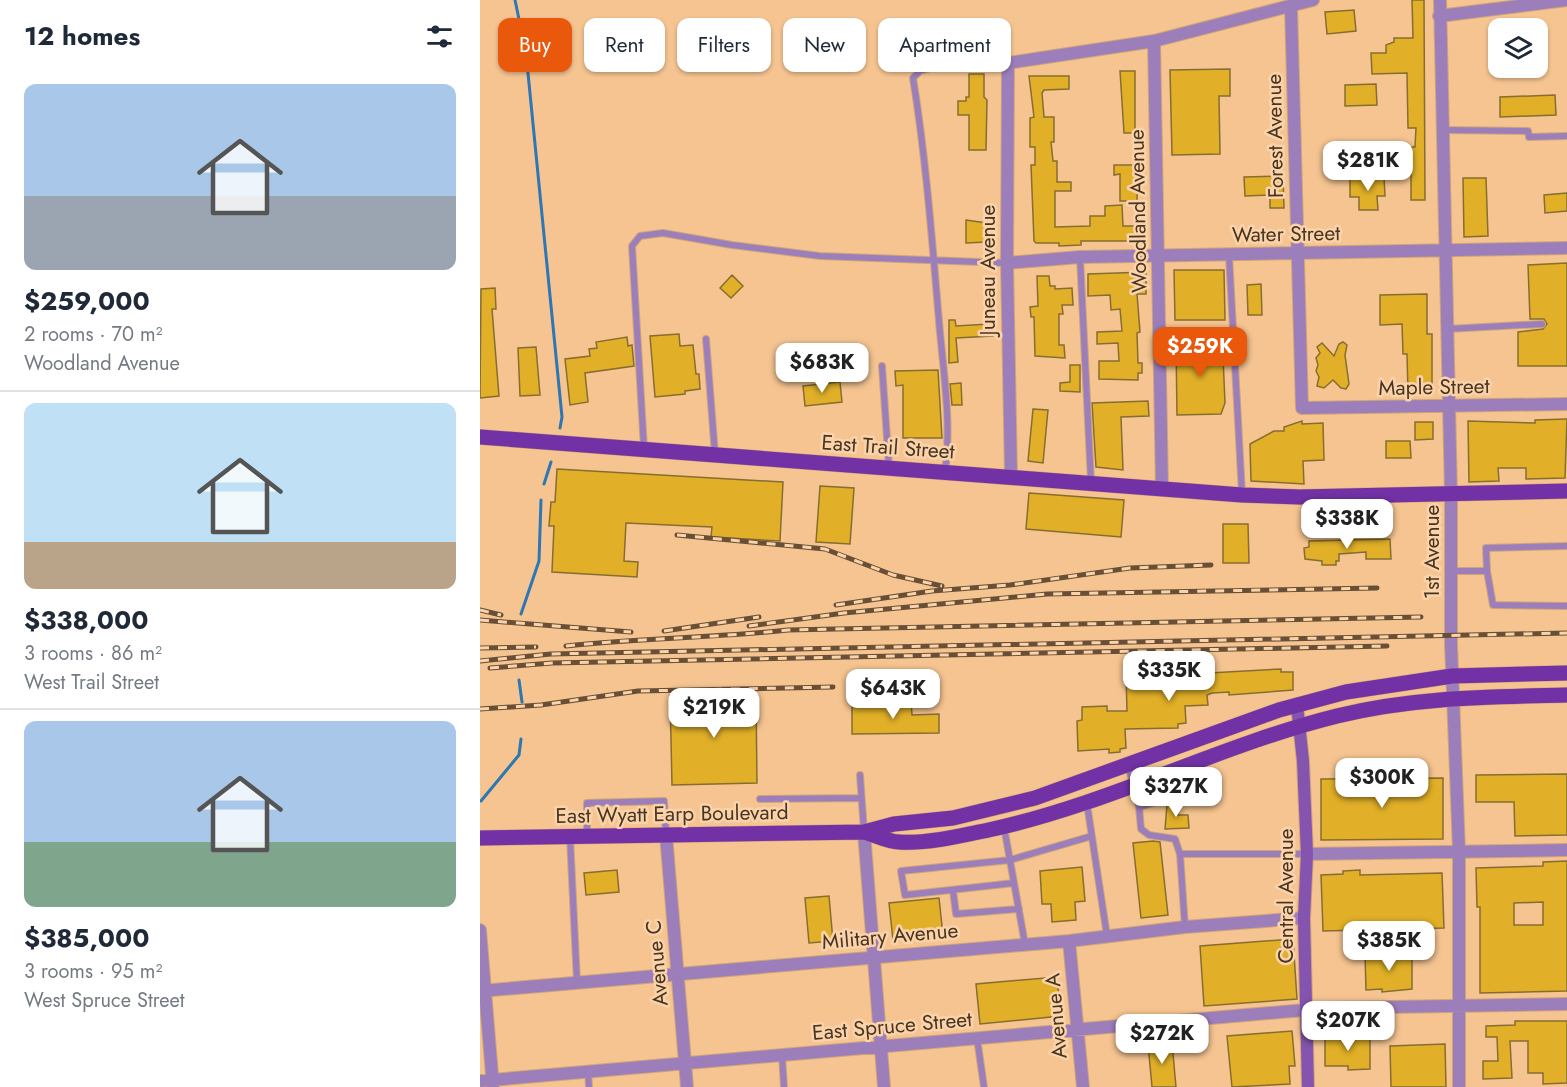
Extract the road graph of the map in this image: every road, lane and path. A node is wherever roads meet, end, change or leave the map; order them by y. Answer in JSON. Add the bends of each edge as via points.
{"nodes":[{"id":1,"x":1313,"y":0,"type":"edge"},
{"id":2,"x":1440,"y":0,"type":"edge"},
{"id":3,"x":1567,"y":0,"type":"edge"},
{"id":4,"x":1291,"y":7,"type":"junction"},
{"id":5,"x":1439,"y":16,"type":"junction"},
{"id":6,"x":1154,"y":41,"type":"junction"},
{"id":7,"x":1011,"y":63,"type":"edge"},
{"id":8,"x":919,"y":72,"type":"edge"},
{"id":9,"x":1008,"y":72,"type":"edge"},
{"id":10,"x":1443,"y":130,"type":"junction"},
{"id":11,"x":1567,"y":136,"type":"edge"},
{"id":12,"x":1567,"y":248,"type":"edge"},
{"id":13,"x":1445,"y":250,"type":"junction"},
{"id":14,"x":1297,"y":254,"type":"junction"},
{"id":15,"x":1229,"y":255,"type":"junction"},
{"id":16,"x":1159,"y":256,"type":"junction"},
{"id":17,"x":1080,"y":257,"type":"junction"},
{"id":18,"x":934,"y":259,"type":"junction"},
{"id":19,"x":1007,"y":263,"type":"junction"},
{"id":20,"x":1542,"y":324,"type":"dead end"},
{"id":21,"x":1446,"y":329,"type":"junction"},
{"id":22,"x":706,"y":339,"type":"dead end"},
{"id":23,"x":882,"y":366,"type":"dead end"},
{"id":24,"x":1567,"y":404,"type":"edge"},
{"id":25,"x":1448,"y":407,"type":"junction"},
{"id":26,"x":1302,"y":408,"type":"joint"},
{"id":27,"x":480,"y":436,"type":"edge"},
{"id":28,"x":644,"y":449,"type":"junction"},
{"id":29,"x":715,"y":454,"type":"junction"},
{"id":30,"x":889,"y":468,"type":"junction"},
{"id":31,"x":945,"y":472,"type":"junction"},
{"id":32,"x":1011,"y":476,"type":"junction"},
{"id":33,"x":1091,"y":483,"type":"junction"},
{"id":34,"x":1162,"y":489,"type":"junction"},
{"id":35,"x":1567,"y":491,"type":"edge"},
{"id":36,"x":1242,"y":495,"type":"junction"},
{"id":37,"x":1452,"y":495,"type":"junction"},
{"id":38,"x":1567,"y":546,"type":"edge"},
{"id":39,"x":1451,"y":571,"type":"junction"},
{"id":40,"x":1487,"y":571,"type":"junction"},
{"id":41,"x":1567,"y":606,"type":"edge"},
{"id":42,"x":1244,"y":647,"type":"dead end"},
{"id":43,"x":1157,"y":649,"type":"dead end"},
{"id":44,"x":1244,"y":653,"type":"dead end"},
{"id":45,"x":1157,"y":655,"type":"dead end"},
{"id":46,"x":1567,"y":673,"type":"edge"},
{"id":47,"x":1452,"y":676,"type":"junction"},
{"id":48,"x":1567,"y":695,"type":"edge"},
{"id":49,"x":1453,"y":698,"type":"junction"},
{"id":50,"x":1297,"y":705,"type":"junction"},
{"id":51,"x":1300,"y":727,"type":"junction"},
{"id":52,"x":1128,"y":764,"type":"junction"},
{"id":53,"x":1179,"y":769,"type":"junction"},
{"id":54,"x":860,"y":775,"type":"dead end"},
{"id":55,"x":1135,"y":786,"type":"junction"},
{"id":56,"x":860,"y":798,"type":"junction"},
{"id":57,"x":760,"y":800,"type":"dead end"},
{"id":58,"x":1087,"y":804,"type":"junction"},
{"id":59,"x":1140,"y":807,"type":"junction"},
{"id":60,"x":1004,"y":826,"type":"junction"},
{"id":61,"x":864,"y":832,"type":"junction"},
{"id":62,"x":666,"y":835,"type":"junction"},
{"id":63,"x":587,"y":836,"type":"junction"},
{"id":64,"x":570,"y":837,"type":"junction"},
{"id":65,"x":1092,"y":837,"type":"junction"},
{"id":66,"x":480,"y":838,"type":"edge"},
{"id":67,"x":1567,"y":850,"type":"edge"},
{"id":68,"x":1459,"y":851,"type":"junction"},
{"id":69,"x":1180,"y":854,"type":"junction"},
{"id":70,"x":1307,"y":854,"type":"junction"},
{"id":71,"x":1010,"y":860,"type":"junction"},
{"id":72,"x":1014,"y":883,"type":"junction"},
{"id":73,"x":953,"y":890,"type":"junction"},
{"id":74,"x":1019,"y":909,"type":"junction"},
{"id":75,"x":1304,"y":918,"type":"junction"},
{"id":76,"x":1185,"y":927,"type":"junction"},
{"id":77,"x":480,"y":930,"type":"edge"},
{"id":78,"x":1107,"y":936,"type":"junction"},
{"id":79,"x":1070,"y":941,"type":"junction"},
{"id":80,"x":1025,"y":944,"type":"junction"},
{"id":81,"x":874,"y":958,"type":"junction"},
{"id":82,"x":482,"y":971,"type":"edge"},
{"id":83,"x":678,"y":974,"type":"junction"},
{"id":84,"x":577,"y":982,"type":"junction"},
{"id":85,"x":482,"y":990,"type":"edge"},
{"id":86,"x":1567,"y":1004,"type":"edge"},
{"id":87,"x":1460,"y":1005,"type":"junction"},
{"id":88,"x":1306,"y":1009,"type":"junction"},
{"id":89,"x":1076,"y":1029,"type":"junction"},
{"id":90,"x":977,"y":1038,"type":"junction"},
{"id":91,"x":880,"y":1046,"type":"junction"},
{"id":92,"x":782,"y":1055,"type":"junction"},
{"id":93,"x":685,"y":1063,"type":"junction"},
{"id":94,"x":588,"y":1071,"type":"junction"},
{"id":95,"x":488,"y":1082,"type":"edge"},
{"id":96,"x":589,"y":1087,"type":"edge"},
{"id":97,"x":687,"y":1087,"type":"edge"},
{"id":98,"x":784,"y":1087,"type":"edge"},
{"id":99,"x":884,"y":1087,"type":"edge"},
{"id":100,"x":984,"y":1087,"type":"edge"},
{"id":101,"x":1083,"y":1087,"type":"edge"},
{"id":102,"x":1308,"y":1087,"type":"edge"},
{"id":103,"x":1460,"y":1087,"type":"edge"}],
"edges":[{"from":1,"to":4,"type":"street"},
{"from":2,"to":5,"type":"street","name":"1st Avenue"},
{"from":3,"to":5,"type":"street"},
{"from":4,"to":6,"type":"street"},
{"from":4,"to":14,"type":"street","name":"Forest Avenue"},
{"from":5,"to":10,"type":"street","name":"1st Avenue"},
{"from":6,"to":7,"type":"street"},
{"from":6,"to":16,"type":"street","name":"Woodland Avenue"},
{"from":8,"to":18,"type":"lane","via":[[913,78]]},
{"from":9,"to":19,"type":"street","name":"Juneau Avenue"},
{"from":10,"to":11,"type":"lane","via":[[1528,131],[1529,137]]},
{"from":10,"to":13,"type":"street","name":"1st Avenue"},
{"from":12,"to":13,"type":"street","name":"Water Street"},
{"from":13,"to":14,"type":"street","name":"Water Street"},
{"from":13,"to":21,"type":"street","name":"1st Avenue"},
{"from":14,"to":15,"type":"street","name":"Water Street"},
{"from":14,"to":26,"type":"street","name":"Forest Avenue"},
{"from":15,"to":16,"type":"street","name":"Water Street"},
{"from":15,"to":36,"type":"lane"},
{"from":16,"to":17,"type":"street","name":"Water Street"},
{"from":16,"to":34,"type":"street","name":"Woodland Avenue"},
{"from":17,"to":19,"type":"street","name":"Water Street"},
{"from":17,"to":33,"type":"lane"},
{"from":18,"to":19,"type":"lane"},
{"from":18,"to":28,"type":"lane","via":[[820,256],[663,233],[640,236],[632,246]]},
{"from":18,"to":31,"type":"lane","via":[[949,447]]},
{"from":19,"to":32,"type":"street","name":"Juneau Avenue"},
{"from":20,"to":21,"type":"lane"},
{"from":21,"to":25,"type":"street","name":"1st Avenue"},
{"from":22,"to":29,"type":"lane"},
{"from":23,"to":30,"type":"lane"},
{"from":24,"to":25,"type":"street","name":"Maple Street"},
{"from":25,"to":26,"type":"street","name":"Maple Street"},
{"from":25,"to":37,"type":"street","name":"1st Avenue"},
{"from":27,"to":28,"type":"main road","name":"East Trail Street"},
{"from":28,"to":29,"type":"main road","name":"East Trail Street"},
{"from":29,"to":30,"type":"main road","name":"East Trail Street"},
{"from":30,"to":31,"type":"main road","name":"East Trail Street"},
{"from":31,"to":32,"type":"main road","name":"East Trail Street"},
{"from":32,"to":33,"type":"main road","name":"East Trail Street"},
{"from":33,"to":34,"type":"main road","name":"East Trail Street"},
{"from":34,"to":36,"type":"main road","name":"East Trail Street"},
{"from":35,"to":37,"type":"main road","name":"East Trail Street"},
{"from":36,"to":37,"type":"main road","name":"East Trail Street"},
{"from":37,"to":39,"type":"street","name":"1st Avenue"},
{"from":38,"to":40,"type":"lane","via":[[1486,548]]},
{"from":39,"to":40,"type":"lane"},
{"from":39,"to":47,"type":"street","name":"1st Avenue"},
{"from":40,"to":41,"type":"lane","via":[[1493,605]]},
{"from":42,"to":44,"type":"path"},
{"from":43,"to":45,"type":"path"},
{"from":46,"to":47,"type":"main road","name":"East Wyatt Earp Boulevard"},
{"from":47,"to":49,"type":"street","name":"1st Avenue"},
{"from":47,"to":50,"type":"main road","name":"East Wyatt Earp Boulevard","via":[[1381,685]]},
{"from":48,"to":49,"type":"main road"},
{"from":49,"to":51,"type":"main road","name":"East Wyatt Earp Boulevard","via":[[1374,708]]},
{"from":49,"to":68,"type":"street","name":"1st Avenue"},
{"from":50,"to":51,"type":"street","name":"Central Avenue"},
{"from":50,"to":52,"type":"main road","name":"East Wyatt Earp Boulevard"},
{"from":51,"to":53,"type":"main road","name":"East Wyatt Earp Boulevard"},
{"from":51,"to":70,"type":"street","name":"Central Avenue"},
{"from":52,"to":55,"type":"lane"},
{"from":52,"to":61,"type":"main road","name":"East Wyatt Earp Boulevard","via":[[993,809]]},
{"from":53,"to":55,"type":"main road","name":"East Wyatt Earp Boulevard"},
{"from":53,"to":59,"type":"lane","via":[[1185,786],[1181,795]]},
{"from":54,"to":56,"type":"lane"},
{"from":55,"to":58,"type":"main road","name":"East Wyatt Earp Boulevard"},
{"from":55,"to":59,"type":"lane"},
{"from":56,"to":57,"type":"lane"},
{"from":56,"to":61,"type":"lane"},
{"from":58,"to":60,"type":"main road","name":"East Wyatt Earp Boulevard"},
{"from":58,"to":65,"type":"lane"},
{"from":59,"to":69,"type":"lane","via":[[1143,832],[1175,839]]},
{"from":60,"to":61,"type":"main road","name":"East Wyatt Earp Boulevard","via":[[897,842]]},
{"from":60,"to":71,"type":"lane"},
{"from":61,"to":62,"type":"main road","name":"East Wyatt Earp Boulevard"},
{"from":61,"to":81,"type":"street"},
{"from":62,"to":63,"type":"main road","name":"East Wyatt Earp Boulevard"},
{"from":62,"to":63,"type":"lane","via":[[664,801],[587,803]]},
{"from":62,"to":83,"type":"street","name":"Avenue C"},
{"from":63,"to":64,"type":"main road","name":"East Wyatt Earp Boulevard"},
{"from":64,"to":66,"type":"main road","name":"East Wyatt Earp Boulevard"},
{"from":64,"to":84,"type":"lane"},
{"from":65,"to":71,"type":"lane"},
{"from":65,"to":78,"type":"lane"},
{"from":67,"to":68,"type":"street"},
{"from":68,"to":70,"type":"street"},
{"from":68,"to":87,"type":"street","name":"1st Avenue"},
{"from":69,"to":70,"type":"lane"},
{"from":69,"to":76,"type":"lane"},
{"from":70,"to":75,"type":"street","name":"Central Avenue"},
{"from":71,"to":72,"type":"lane"},
{"from":71,"to":73,"type":"lane","via":[[901,871],[905,895]]},
{"from":72,"to":73,"type":"lane"},
{"from":72,"to":74,"type":"lane"},
{"from":73,"to":74,"type":"lane","via":[[956,914]]},
{"from":74,"to":80,"type":"lane"},
{"from":75,"to":76,"type":"street","name":"Military Avenue"},
{"from":75,"to":88,"type":"street","name":"Central Avenue"},
{"from":76,"to":78,"type":"street","name":"Military Avenue"},
{"from":77,"to":82,"type":"street"},
{"from":78,"to":79,"type":"street","name":"Military Avenue"},
{"from":79,"to":80,"type":"street","name":"Military Avenue"},
{"from":79,"to":89,"type":"street","name":"Avenue A"},
{"from":80,"to":81,"type":"street","name":"Military Avenue"},
{"from":81,"to":83,"type":"street","name":"Military Avenue"},
{"from":81,"to":91,"type":"street"},
{"from":82,"to":85,"type":"street"},
{"from":83,"to":84,"type":"street","name":"Military Avenue"},
{"from":83,"to":93,"type":"street","name":"Avenue C"},
{"from":84,"to":85,"type":"street","name":"Military Avenue"},
{"from":85,"to":95,"type":"street"},
{"from":86,"to":87,"type":"street","name":"East Spruce Street"},
{"from":87,"to":88,"type":"street","name":"East Spruce Street"},
{"from":87,"to":103,"type":"street","name":"1st Avenue"},
{"from":88,"to":89,"type":"street","name":"East Spruce Street"},
{"from":88,"to":102,"type":"street","name":"Central Avenue"},
{"from":89,"to":90,"type":"street","name":"East Spruce Street"},
{"from":89,"to":101,"type":"street","name":"Avenue A"},
{"from":90,"to":91,"type":"street","name":"East Spruce Street"},
{"from":90,"to":100,"type":"lane"},
{"from":91,"to":92,"type":"street","name":"East Spruce Street"},
{"from":91,"to":99,"type":"street"},
{"from":92,"to":93,"type":"street","name":"East Spruce Street"},
{"from":92,"to":98,"type":"lane"},
{"from":93,"to":94,"type":"street","name":"East Spruce Street"},
{"from":93,"to":97,"type":"street","name":"Avenue C"},
{"from":94,"to":95,"type":"street","name":"East Spruce Street"},
{"from":94,"to":96,"type":"lane"}]}
